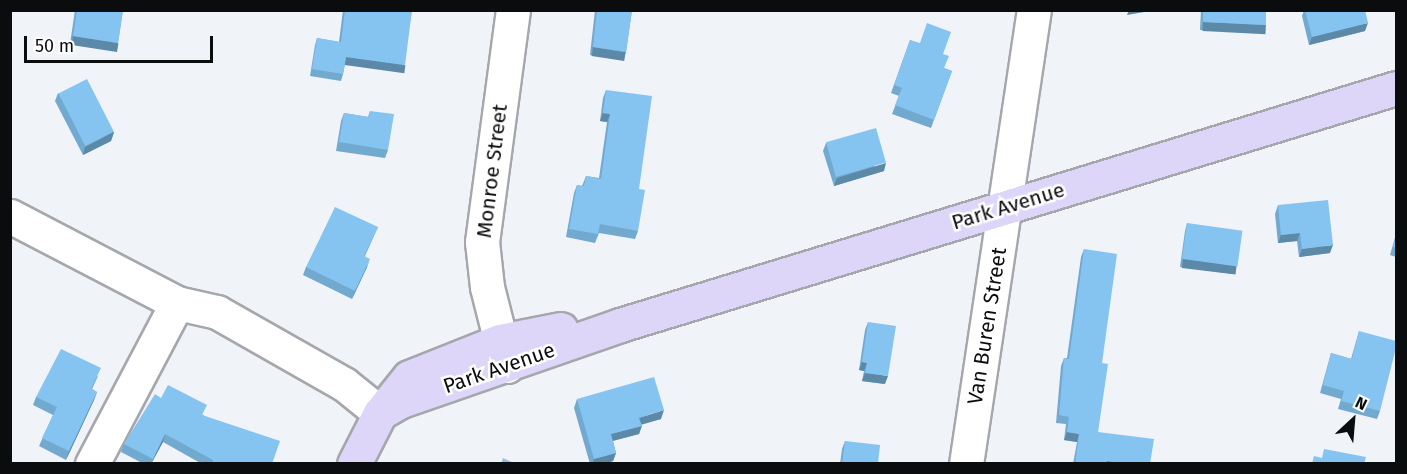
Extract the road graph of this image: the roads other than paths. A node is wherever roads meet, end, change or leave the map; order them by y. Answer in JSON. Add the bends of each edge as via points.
{"nodes":[{"id":1,"x":513,"y":10,"type":"edge"},
{"id":2,"x":1034,"y":10,"type":"edge"},
{"id":3,"x":1396,"y":88,"type":"edge"},
{"id":4,"x":1005,"y":206,"type":"junction"},
{"id":5,"x":10,"y":216,"type":"edge"},
{"id":6,"x":177,"y":303,"type":"junction"},
{"id":7,"x":504,"y":354,"type":"junction"},
{"id":8,"x":380,"y":413,"type":"junction"},
{"id":9,"x":92,"y":464,"type":"edge"},
{"id":10,"x":354,"y":464,"type":"edge"},
{"id":11,"x":966,"y":464,"type":"edge"}],
"edges":[{"from":1,"to":7,"type":"street","name":"Monroe Street","via":[[482,242],[487,287]]},
{"from":2,"to":4,"type":"street","name":"Van Buren Street"},
{"from":3,"to":4,"type":"main road","name":"Park Avenue"},
{"from":4,"to":7,"type":"main road","name":"Park Avenue","via":[[620,325],[567,328]]},
{"from":4,"to":11,"type":"street","name":"Van Buren Street"},
{"from":5,"to":6,"type":"street"},
{"from":6,"to":8,"type":"street","via":[[199,328],[334,403]]},
{"from":6,"to":9,"type":"street"},
{"from":7,"to":8,"type":"main road","name":"Park Avenue"},
{"from":8,"to":10,"type":"main road"}]}
